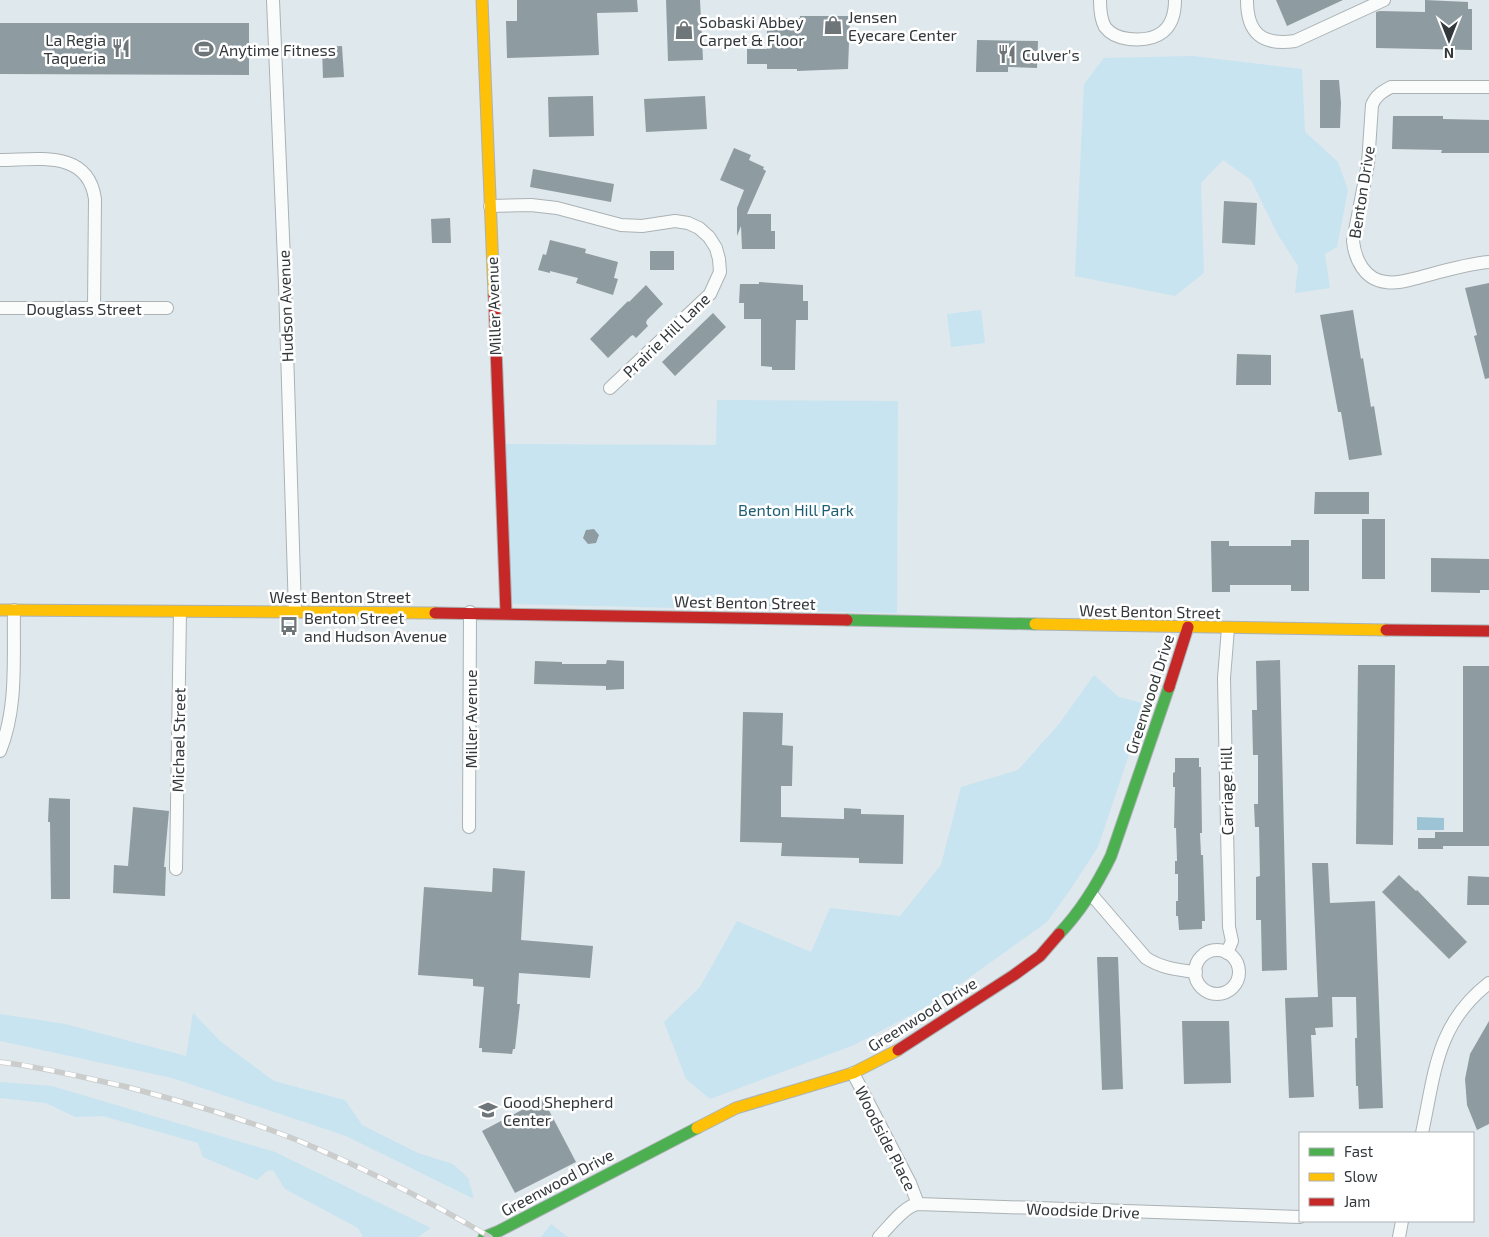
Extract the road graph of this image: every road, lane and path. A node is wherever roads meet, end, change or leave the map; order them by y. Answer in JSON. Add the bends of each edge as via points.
{"nodes":[{"id":1,"x":273,"y":0,"type":"edge"},
{"id":2,"x":482,"y":0,"type":"edge"},
{"id":3,"x":1100,"y":0,"type":"edge"},
{"id":4,"x":1175,"y":0,"type":"edge"},
{"id":5,"x":1247,"y":0,"type":"edge"},
{"id":6,"x":1384,"y":0,"type":"edge"},
{"id":7,"x":1489,"y":87,"type":"edge"},
{"id":8,"x":0,"y":160,"type":"edge"},
{"id":9,"x":490,"y":206,"type":"junction"},
{"id":10,"x":1489,"y":262,"type":"edge"},
{"id":11,"x":0,"y":308,"type":"edge"},
{"id":12,"x":94,"y":308,"type":"junction"},
{"id":13,"x":167,"y":308,"type":"dead end"},
{"id":14,"x":610,"y":388,"type":"dead end"},
{"id":15,"x":0,"y":610,"type":"edge"},
{"id":16,"x":14,"y":610,"type":"junction"},
{"id":17,"x":180,"y":612,"type":"junction"},
{"id":18,"x":295,"y":612,"type":"junction"},
{"id":19,"x":470,"y":612,"type":"junction"},
{"id":20,"x":506,"y":613,"type":"junction"},
{"id":21,"x":1188,"y":627,"type":"junction"},
{"id":22,"x":1228,"y":628,"type":"junction"},
{"id":23,"x":1489,"y":631,"type":"edge"},
{"id":24,"x":0,"y":751,"type":"edge"},
{"id":25,"x":469,"y":827,"type":"dead end"},
{"id":26,"x":176,"y":869,"type":"dead end"},
{"id":27,"x":1090,"y":894,"type":"junction"},
{"id":28,"x":1227,"y":953,"type":"junction"},
{"id":29,"x":1196,"y":972,"type":"junction"},
{"id":30,"x":1489,"y":984,"type":"edge"},
{"id":31,"x":854,"y":1073,"type":"junction"},
{"id":32,"x":1422,"y":1132,"type":"edge"},
{"id":33,"x":918,"y":1204,"type":"junction"},
{"id":34,"x":1299,"y":1217,"type":"edge"},
{"id":35,"x":1399,"y":1222,"type":"edge"},
{"id":36,"x":484,"y":1237,"type":"edge"},
{"id":37,"x":879,"y":1237,"type":"edge"},
{"id":38,"x":1399,"y":1237,"type":"edge"}],
"edges":[{"from":1,"to":18,"type":"street","name":"Hudson Avenue"},
{"from":2,"to":9,"type":"street","name":"Miller Avenue"},
{"from":3,"to":4,"type":"street","via":[[1106,27],[1114,35],[1141,40],[1155,37],[1167,28],[1172,20]]},
{"from":5,"to":6,"type":"street","via":[[1252,29],[1260,37],[1282,43],[1295,41]]},
{"from":7,"to":10,"type":"street","name":"Benton Drive","via":[[1392,87],[1375,98],[1368,164],[1352,241],[1359,265],[1385,282],[1399,282]]},
{"from":8,"to":12,"type":"street","via":[[58,160],[81,169],[89,179],[95,198]]},
{"from":9,"to":14,"type":"street","name":"Prairie Hill Lane","via":[[557,208],[620,225],[688,223],[709,237],[716,248],[720,272],[710,294]]},
{"from":9,"to":20,"type":"street","name":"Miller Avenue"},
{"from":11,"to":12,"type":"street","name":"Douglass Street"},
{"from":12,"to":13,"type":"street","name":"Douglass Street"},
{"from":15,"to":16,"type":"street","name":"West Benton Street"},
{"from":16,"to":17,"type":"street","name":"West Benton Street"},
{"from":16,"to":24,"type":"street","via":[[12,709]]},
{"from":17,"to":18,"type":"street","name":"West Benton Street"},
{"from":17,"to":26,"type":"street","name":"Michael Street"},
{"from":18,"to":19,"type":"street","name":"West Benton Street"},
{"from":19,"to":20,"type":"street","name":"West Benton Street"},
{"from":19,"to":25,"type":"street","name":"Miller Avenue"},
{"from":20,"to":21,"type":"street","name":"West Benton Street"},
{"from":21,"to":22,"type":"street","name":"West Benton Street"},
{"from":21,"to":27,"type":"street","name":"Greenwood Drive","via":[[1117,840]]},
{"from":22,"to":23,"type":"street","name":"West Benton Street"},
{"from":22,"to":28,"type":"street","name":"Carriage Hill","via":[[1224,678],[1229,927],[1232,942]]},
{"from":27,"to":29,"type":"street","via":[[1146,958],[1166,967]]},
{"from":27,"to":31,"type":"street","name":"Greenwood Drive","via":[[1075,917],[1040,956],[889,1056]]},
{"from":28,"to":29,"type":"street","via":[[1219,950],[1207,953],[1201,957]]},
{"from":28,"to":29,"type":"street","via":[[1238,964],[1239,972],[1232,988],[1217,994],[1210,992],[1199,983]]},
{"from":30,"to":32,"type":"street","via":[[1475,994],[1448,1031],[1440,1050]]},
{"from":31,"to":33,"type":"street","name":"Woodside Place"},
{"from":31,"to":36,"type":"street","name":"Greenwood Drive","via":[[736,1108]]},
{"from":33,"to":34,"type":"street","name":"Woodside Drive"},
{"from":33,"to":37,"type":"street","via":[[907,1208]]},
{"from":35,"to":38,"type":"street"}]}
